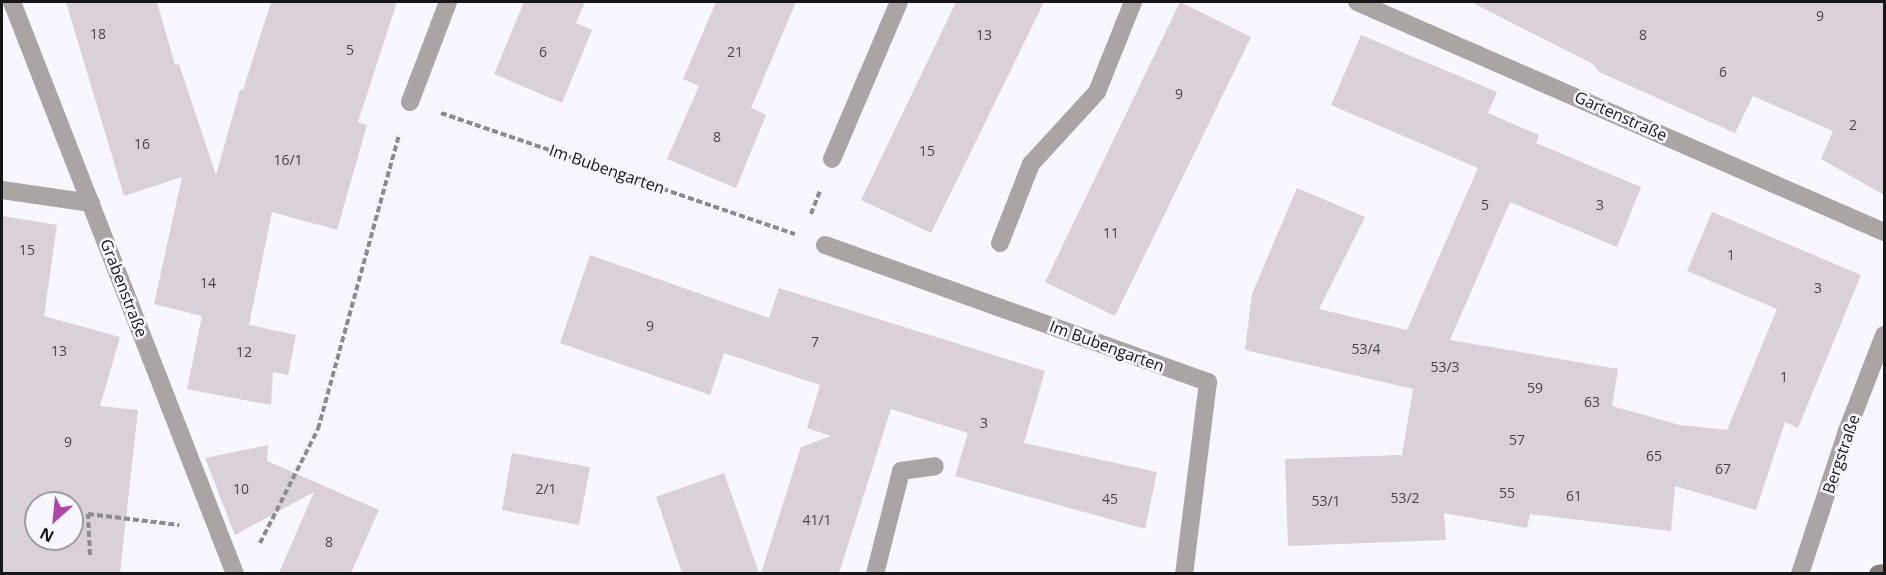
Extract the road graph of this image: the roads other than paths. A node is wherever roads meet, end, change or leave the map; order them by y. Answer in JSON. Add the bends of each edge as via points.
{"nodes":[{"id":1,"x":12,"y":2,"type":"edge"},
{"id":2,"x":448,"y":2,"type":"edge"},
{"id":3,"x":899,"y":2,"type":"edge"},
{"id":4,"x":1133,"y":2,"type":"edge"},
{"id":5,"x":1358,"y":2,"type":"edge"},
{"id":6,"x":1377,"y":5,"type":"edge"},
{"id":7,"x":410,"y":102,"type":"road end"},
{"id":8,"x":832,"y":159,"type":"dead end"},
{"id":9,"x":2,"y":190,"type":"edge"},
{"id":10,"x":91,"y":203,"type":"junction"},
{"id":11,"x":1884,"y":232,"type":"edge"},
{"id":12,"x":1000,"y":243,"type":"dead end"},
{"id":13,"x":825,"y":245,"type":"dead end"},
{"id":14,"x":1884,"y":335,"type":"edge"},
{"id":15,"x":935,"y":466,"type":"dead end"},
{"id":16,"x":235,"y":573,"type":"edge"},
{"id":17,"x":875,"y":573,"type":"edge"},
{"id":18,"x":1184,"y":573,"type":"edge"},
{"id":19,"x":1800,"y":573,"type":"edge"},
{"id":20,"x":1878,"y":573,"type":"edge"},
{"id":21,"x":1884,"y":573,"type":"edge"}],
"edges":[{"from":1,"to":10,"type":"street","name":"Grabenstraße"},
{"from":2,"to":7,"type":"street"},
{"from":3,"to":8,"type":"street"},
{"from":4,"to":12,"type":"street","via":[[1096,92],[1031,164]]},
{"from":5,"to":6,"type":"street","name":"Gartenstraße"},
{"from":6,"to":11,"type":"street","name":"Gartenstraße"},
{"from":9,"to":10,"type":"street"},
{"from":10,"to":16,"type":"street","name":"Grabenstraße"},
{"from":13,"to":18,"type":"street","name":"Im Bubengarten","via":[[1208,382]]},
{"from":14,"to":19,"type":"street","name":"Bergstraße"},
{"from":15,"to":17,"type":"street","via":[[901,471]]},
{"from":20,"to":21,"type":"main road"}]}
